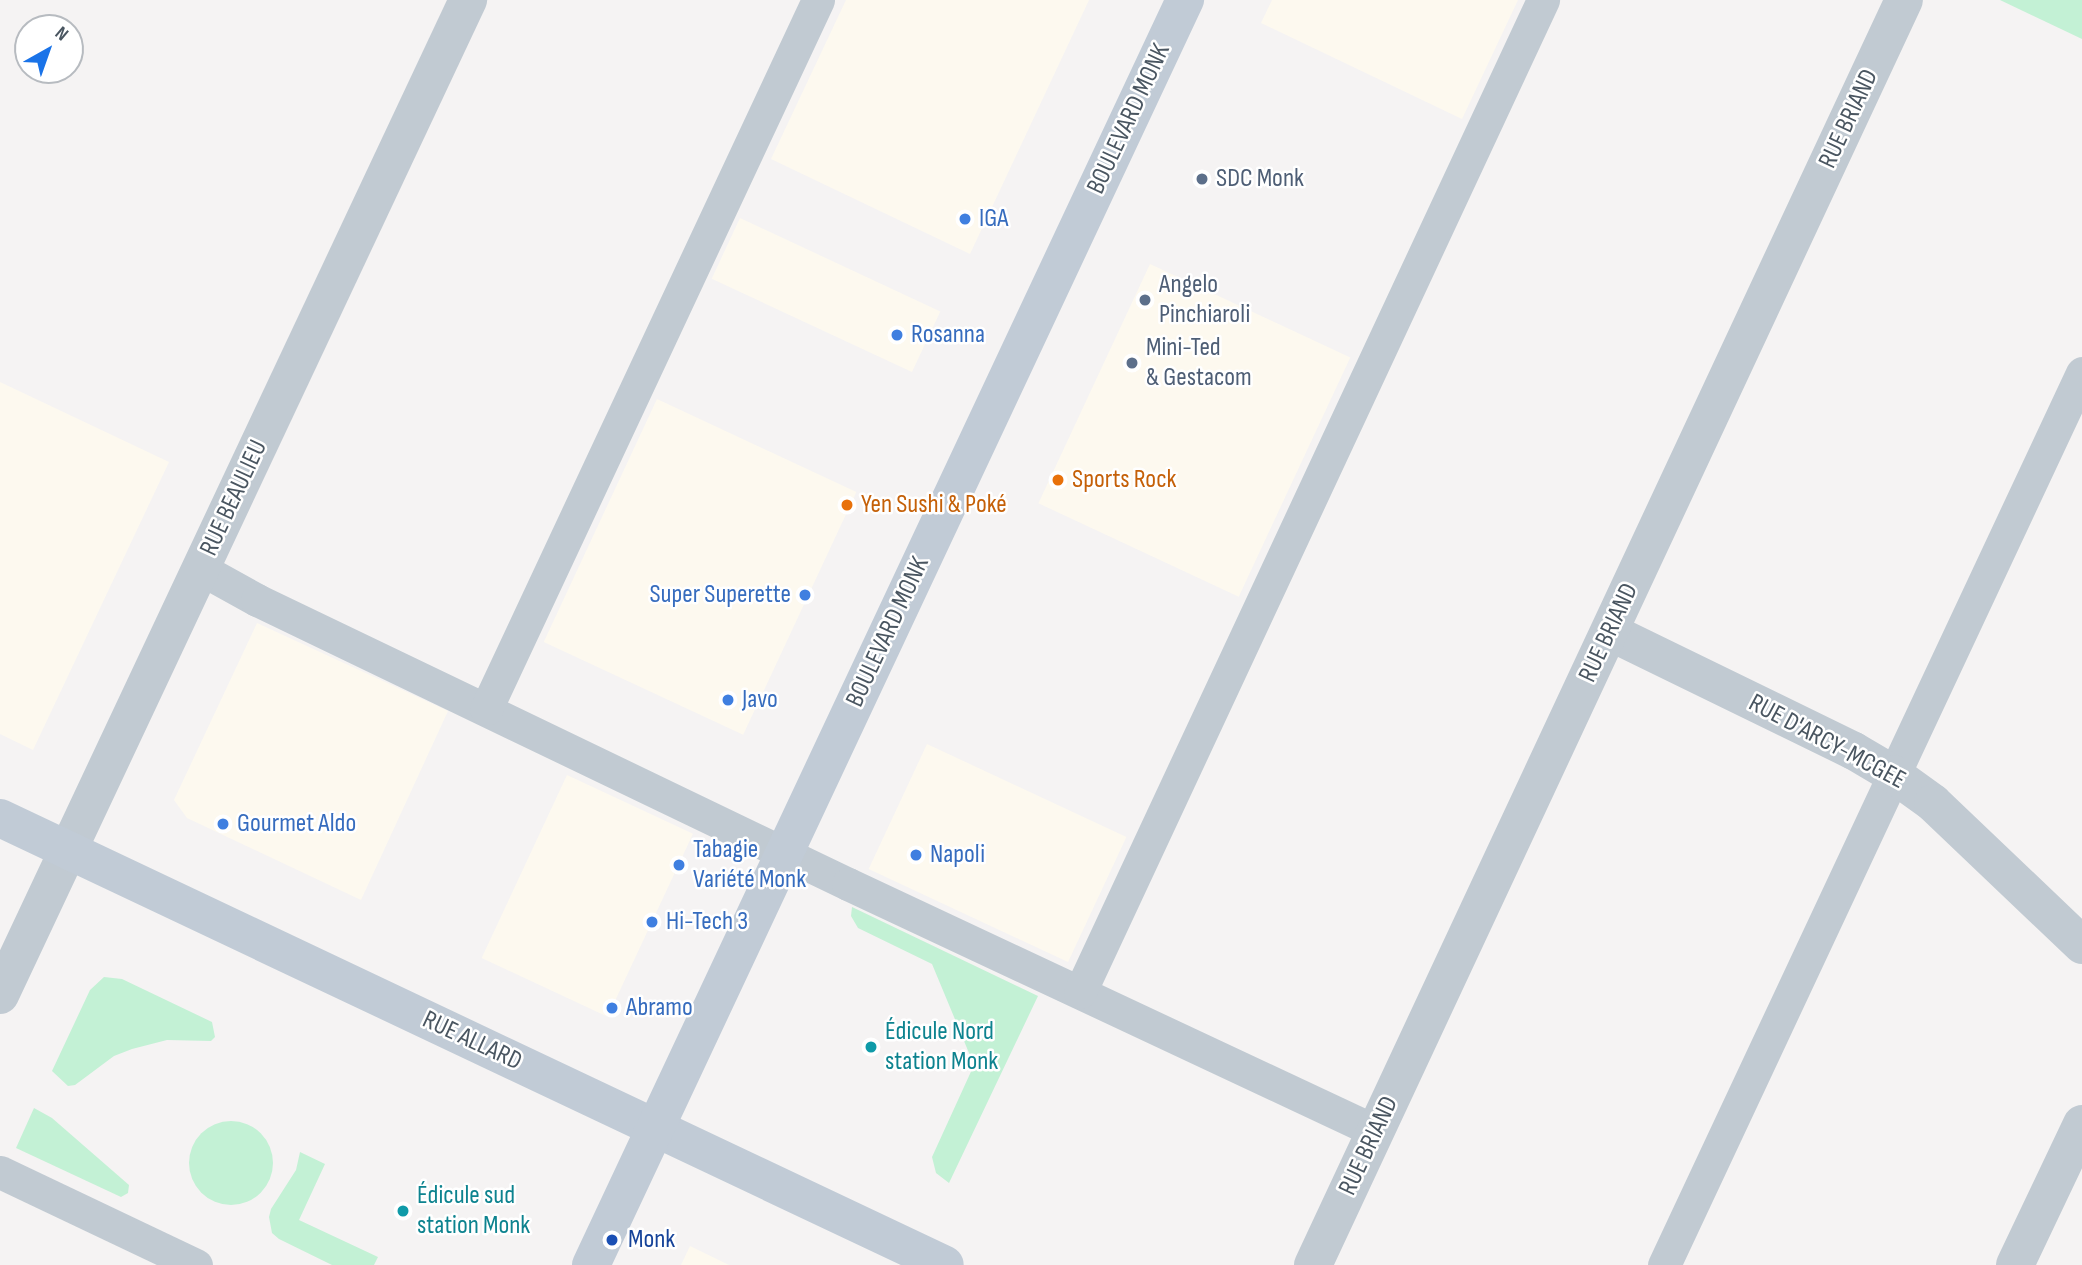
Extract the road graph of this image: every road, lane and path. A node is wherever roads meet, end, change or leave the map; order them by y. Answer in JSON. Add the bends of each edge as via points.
{"nodes":[{"id":1,"x":468,"y":0,"type":"edge"},
{"id":2,"x":818,"y":0,"type":"edge"},
{"id":3,"x":1185,"y":0,"type":"edge"},
{"id":4,"x":1543,"y":0,"type":"edge"},
{"id":5,"x":1905,"y":0,"type":"edge"},
{"id":6,"x":2082,"y":373,"type":"edge"},
{"id":7,"x":201,"y":569,"type":"junction"},
{"id":8,"x":1610,"y":632,"type":"junction"},
{"id":9,"x":486,"y":709,"type":"junction"},
{"id":10,"x":1893,"y":774,"type":"junction"},
{"id":11,"x":0,"y":818,"type":"edge"},
{"id":12,"x":68,"y":850,"type":"junction"},
{"id":13,"x":785,"y":852,"type":"junction"},
{"id":14,"x":2082,"y":945,"type":"edge"},
{"id":15,"x":1080,"y":992,"type":"junction"},
{"id":16,"x":0,"y":995,"type":"edge"},
{"id":17,"x":2082,"y":1124,"type":"edge"},
{"id":18,"x":655,"y":1128,"type":"junction"},
{"id":19,"x":1376,"y":1131,"type":"junction"},
{"id":20,"x":0,"y":1172,"type":"edge"},
{"id":21,"x":197,"y":1265,"type":"edge"},
{"id":22,"x":591,"y":1265,"type":"edge"},
{"id":23,"x":945,"y":1265,"type":"edge"},
{"id":24,"x":1313,"y":1265,"type":"edge"},
{"id":25,"x":1664,"y":1265,"type":"edge"},
{"id":26,"x":2015,"y":1265,"type":"edge"}],
"edges":[{"from":1,"to":7,"type":"street","name":"RUE BEAULIEU"},
{"from":2,"to":9,"type":"lane"},
{"from":3,"to":13,"type":"street","name":"BOULEVARD MONK"},
{"from":4,"to":15,"type":"lane"},
{"from":5,"to":8,"type":"street","name":"RUE BRIAND"},
{"from":6,"to":10,"type":"lane"},
{"from":7,"to":9,"type":"lane"},
{"from":7,"to":12,"type":"street","name":"RUE BEAULIEU"},
{"from":8,"to":10,"type":"street","name":"RUE D'ARCY-MCGEE"},
{"from":8,"to":19,"type":"street","name":"RUE BRIAND"},
{"from":9,"to":13,"type":"lane"},
{"from":10,"to":14,"type":"street","name":"RUE D'ARCY-MCGEE","via":[[1933,803]]},
{"from":10,"to":25,"type":"lane"},
{"from":11,"to":12,"type":"street","name":"RUE ALLARD"},
{"from":12,"to":16,"type":"street","name":"RUE BEAULIEU"},
{"from":12,"to":18,"type":"street","name":"RUE ALLARD"},
{"from":13,"to":15,"type":"lane"},
{"from":13,"to":18,"type":"street","name":"BOULEVARD MONK"},
{"from":15,"to":19,"type":"lane"},
{"from":17,"to":26,"type":"street"},
{"from":18,"to":22,"type":"street","name":"BOULEVARD MONK"},
{"from":18,"to":23,"type":"street","name":"RUE ALLARD"},
{"from":19,"to":24,"type":"street","name":"RUE BRIAND"},
{"from":20,"to":21,"type":"lane"}]}
